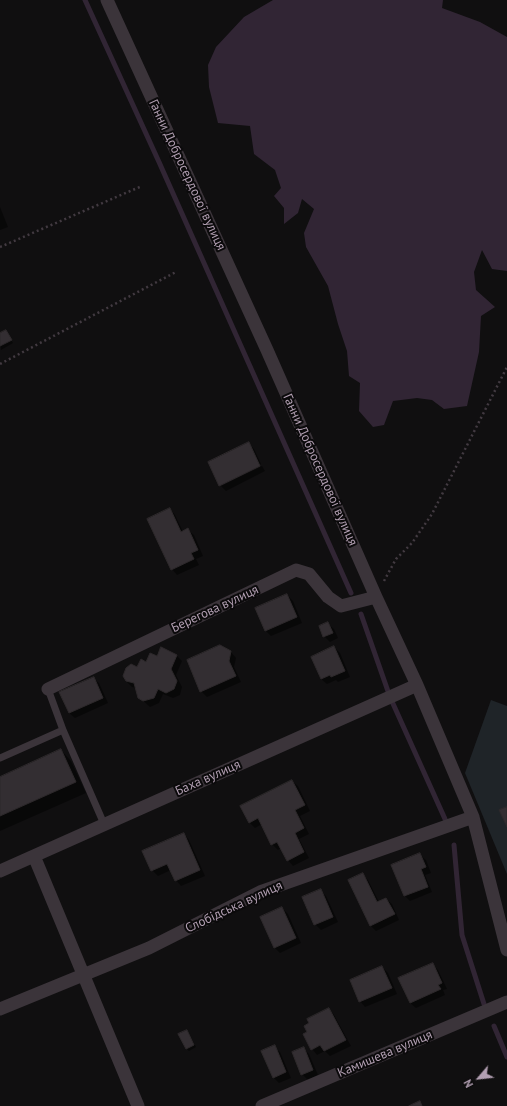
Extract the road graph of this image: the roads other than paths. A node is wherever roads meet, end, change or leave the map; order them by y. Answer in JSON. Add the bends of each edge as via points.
{"nodes":[{"id":1,"x":107,"y":0,"type":"edge"},
{"id":2,"x":376,"y":597,"type":"junction"},
{"id":3,"x":417,"y":685,"type":"junction"},
{"id":4,"x":48,"y":689,"type":"joint"},
{"id":5,"x":63,"y":730,"type":"junction"},
{"id":6,"x":0,"y":758,"type":"edge"},
{"id":7,"x":473,"y":817,"type":"junction"},
{"id":8,"x":104,"y":824,"type":"junction"},
{"id":9,"x":34,"y":856,"type":"junction"},
{"id":10,"x":0,"y":871,"type":"edge"},
{"id":11,"x":507,"y":950,"type":"edge"},
{"id":12,"x":83,"y":974,"type":"junction"},
{"id":13,"x":507,"y":1002,"type":"edge"},
{"id":14,"x":0,"y":1009,"type":"edge"},
{"id":15,"x":138,"y":1106,"type":"edge"},
{"id":16,"x":262,"y":1106,"type":"edge"}],
"edges":[{"from":1,"to":2,"type":"street","name":"Ганни Добросердової вулиця","via":[[267,350]]},
{"from":2,"to":3,"type":"street","name":"Ганни Добросердової вулиця"},
{"from":2,"to":4,"type":"street","name":"Берегова вулиця","via":[[340,606],[328,597],[309,574],[296,570]]},
{"from":3,"to":7,"type":"street","name":"Ганни Добросердової вулиця"},
{"from":3,"to":8,"type":"street","name":"Баха вулиця"},
{"from":4,"to":5,"type":"lane"},
{"from":5,"to":6,"type":"lane"},
{"from":5,"to":8,"type":"lane"},
{"from":7,"to":11,"type":"street","name":"Ганни Добросердової вулиця"},
{"from":7,"to":12,"type":"street","name":"Слобідська вулиця","via":[[260,892],[149,948]]},
{"from":8,"to":9,"type":"street","name":"Баха вулиця"},
{"from":9,"to":10,"type":"street","name":"Баха вулиця"},
{"from":9,"to":12,"type":"street"},
{"from":12,"to":14,"type":"street","name":"Слобідська вулиця"},
{"from":12,"to":15,"type":"street"},
{"from":13,"to":16,"type":"street","name":"Камишева вулиця"}]}
